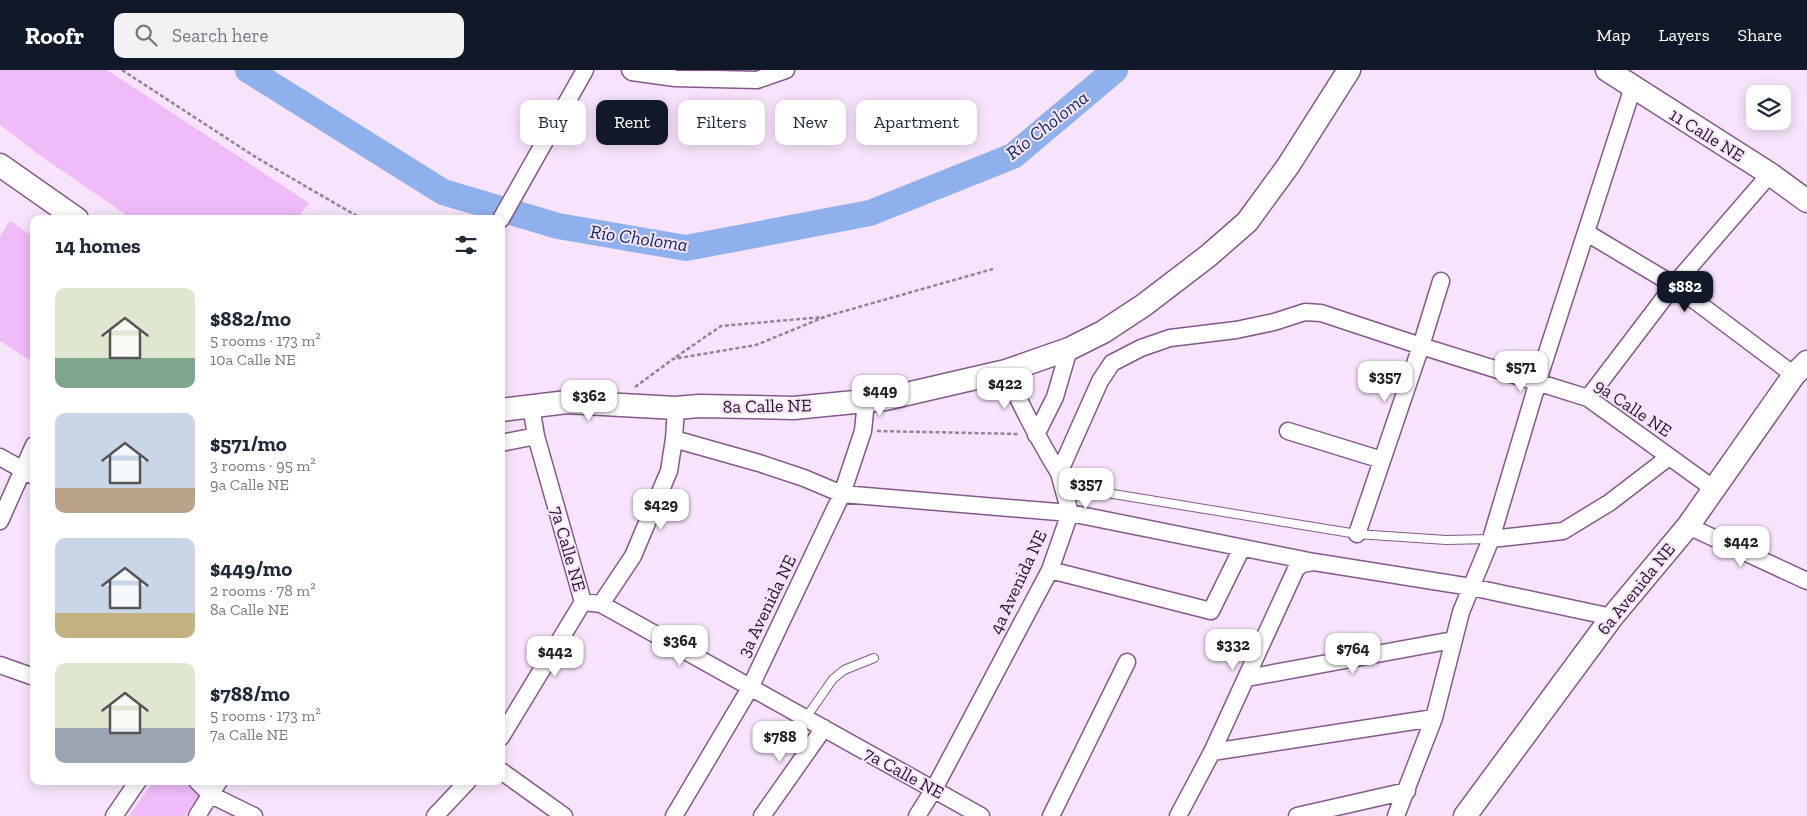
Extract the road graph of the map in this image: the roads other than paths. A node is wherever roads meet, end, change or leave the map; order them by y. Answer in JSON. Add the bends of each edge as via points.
{"nodes":[{"id":1,"x":585,"y":70,"type":"edge"},
{"id":2,"x":630,"y":70,"type":"edge"},
{"id":3,"x":786,"y":70,"type":"edge"},
{"id":4,"x":1349,"y":70,"type":"edge"},
{"id":5,"x":1606,"y":70,"type":"edge"},
{"id":6,"x":1633,"y":87,"type":"junction"},
{"id":7,"x":0,"y":165,"type":"edge"},
{"id":8,"x":1770,"y":174,"type":"junction"},
{"id":9,"x":1807,"y":201,"type":"edge"},
{"id":10,"x":71,"y":215,"type":"edge"},
{"id":11,"x":503,"y":215,"type":"edge"},
{"id":12,"x":1587,"y":233,"type":"junction"},
{"id":13,"x":1441,"y":281,"type":"dead end"},
{"id":14,"x":1674,"y":285,"type":"junction"},
{"id":15,"x":1421,"y":346,"type":"junction"},
{"id":16,"x":1069,"y":349,"type":"junction"},
{"id":17,"x":1800,"y":369,"type":"edge"},
{"id":18,"x":1006,"y":371,"type":"junction"},
{"id":19,"x":1539,"y":382,"type":"junction"},
{"id":20,"x":1588,"y":398,"type":"junction"},
{"id":21,"x":866,"y":401,"type":"junction"},
{"id":22,"x":531,"y":406,"type":"junction"},
{"id":23,"x":676,"y":408,"type":"junction"},
{"id":24,"x":505,"y":409,"type":"edge"},
{"id":25,"x":1288,"y":431,"type":"dead end"},
{"id":26,"x":1036,"y":435,"type":"junction"},
{"id":27,"x":536,"y":436,"type":"junction"},
{"id":28,"x":674,"y":439,"type":"junction"},
{"id":29,"x":505,"y":442,"type":"edge"},
{"id":30,"x":0,"y":457,"type":"edge"},
{"id":31,"x":1669,"y":457,"type":"junction"},
{"id":32,"x":1382,"y":460,"type":"junction"},
{"id":33,"x":28,"y":473,"type":"edge"},
{"id":34,"x":1059,"y":474,"type":"junction"},
{"id":35,"x":1714,"y":489,"type":"junction"},
{"id":36,"x":842,"y":494,"type":"junction"},
{"id":37,"x":1068,"y":506,"type":"junction"},
{"id":38,"x":0,"y":521,"type":"edge"},
{"id":39,"x":1688,"y":526,"type":"junction"},
{"id":40,"x":1357,"y":534,"type":"junction"},
{"id":41,"x":1492,"y":539,"type":"junction"},
{"id":42,"x":1242,"y":548,"type":"junction"},
{"id":43,"x":1314,"y":562,"type":"junction"},
{"id":44,"x":1050,"y":570,"type":"junction"},
{"id":45,"x":1807,"y":581,"type":"edge"},
{"id":46,"x":1471,"y":587,"type":"junction"},
{"id":47,"x":583,"y":602,"type":"junction"},
{"id":48,"x":601,"y":604,"type":"junction"},
{"id":49,"x":1612,"y":618,"type":"junction"},
{"id":50,"x":1454,"y":640,"type":"junction"},
{"id":51,"x":874,"y":658,"type":"dead end"},
{"id":52,"x":1127,"y":662,"type":"dead end"},
{"id":53,"x":0,"y":665,"type":"edge"},
{"id":54,"x":30,"y":676,"type":"edge"},
{"id":55,"x":1247,"y":678,"type":"junction"},
{"id":56,"x":750,"y":688,"type":"junction"},
{"id":57,"x":1434,"y":718,"type":"junction"},
{"id":58,"x":805,"y":720,"type":"junction"},
{"id":59,"x":824,"y":728,"type":"junction"},
{"id":60,"x":505,"y":731,"type":"edge"},
{"id":61,"x":1212,"y":752,"type":"junction"},
{"id":62,"x":505,"y":774,"type":"edge"},
{"id":63,"x":135,"y":785,"type":"edge"},
{"id":64,"x":465,"y":785,"type":"edge"},
{"id":65,"x":215,"y":788,"type":"edge"},
{"id":66,"x":934,"y":789,"type":"junction"},
{"id":67,"x":1406,"y":791,"type":"junction"},
{"id":68,"x":442,"y":813,"type":"edge"},
{"id":69,"x":114,"y":816,"type":"edge"},
{"id":70,"x":197,"y":816,"type":"edge"},
{"id":71,"x":254,"y":816,"type":"edge"},
{"id":72,"x":564,"y":816,"type":"edge"},
{"id":73,"x":674,"y":816,"type":"edge"},
{"id":74,"x":762,"y":816,"type":"edge"},
{"id":75,"x":918,"y":816,"type":"edge"},
{"id":76,"x":981,"y":816,"type":"edge"},
{"id":77,"x":1052,"y":816,"type":"edge"},
{"id":78,"x":1178,"y":816,"type":"edge"},
{"id":79,"x":1297,"y":816,"type":"edge"},
{"id":80,"x":1396,"y":816,"type":"edge"},
{"id":81,"x":1464,"y":816,"type":"edge"}],
"edges":[{"from":1,"to":11,"type":"street"},
{"from":2,"to":3,"type":"street","via":[[675,78],[757,80]]},
{"from":4,"to":16,"type":"street","name":"8a Calle NE","via":[[1288,166],[1247,222],[1144,305],[1103,332]]},
{"from":5,"to":6,"type":"street","name":"11 Calle NE"},
{"from":6,"to":8,"type":"street","name":"11 Calle NE"},
{"from":6,"to":12,"type":"street"},
{"from":7,"to":10,"type":"street"},
{"from":8,"to":9,"type":"street","name":"11 Calle NE"},
{"from":8,"to":14,"type":"street"},
{"from":12,"to":14,"type":"street"},
{"from":12,"to":19,"type":"street"},
{"from":13,"to":15,"type":"street"},
{"from":14,"to":17,"type":"street"},
{"from":14,"to":20,"type":"street"},
{"from":15,"to":19,"type":"street","name":"9a Calle NE"},
{"from":15,"to":32,"type":"street"},
{"from":15,"to":34,"type":"street","name":"9a Calle NE","via":[[1321,313],[1305,312],[1236,330],[1170,338],[1141,348],[1112,363],[1100,380]]},
{"from":16,"to":18,"type":"street","name":"8a Calle NE"},
{"from":16,"to":26,"type":"street","via":[[1055,397]]},
{"from":17,"to":35,"type":"street","name":"6a Avenida NE"},
{"from":18,"to":21,"type":"street","name":"8a Calle NE"},
{"from":18,"to":26,"type":"street"},
{"from":19,"to":20,"type":"street","name":"9a Calle NE"},
{"from":19,"to":41,"type":"street"},
{"from":20,"to":31,"type":"street","name":"9a Calle NE"},
{"from":21,"to":23,"type":"street","name":"8a Calle NE","via":[[794,408]]},
{"from":21,"to":36,"type":"street","name":"3a Avenida NE","via":[[863,431]]},
{"from":22,"to":23,"type":"street","via":[[567,402]]},
{"from":22,"to":24,"type":"street"},
{"from":22,"to":27,"type":"street","name":"7a Calle NE"},
{"from":23,"to":28,"type":"street"},
{"from":25,"to":32,"type":"street"},
{"from":26,"to":34,"type":"street"},
{"from":27,"to":29,"type":"street"},
{"from":27,"to":47,"type":"street","name":"7a Calle NE"},
{"from":28,"to":36,"type":"street","via":[[768,466]]},
{"from":28,"to":48,"type":"street","via":[[669,471],[634,556]]},
{"from":30,"to":33,"type":"street"},
{"from":31,"to":35,"type":"street","name":"9a Calle NE"},
{"from":31,"to":41,"type":"street","via":[[1609,503],[1563,531]]},
{"from":32,"to":40,"type":"street"},
{"from":33,"to":38,"type":"street"},
{"from":34,"to":37,"type":"street"},
{"from":35,"to":39,"type":"street","name":"6a Avenida NE"},
{"from":36,"to":37,"type":"street"},
{"from":36,"to":56,"type":"street","name":"3a Avenida NE"},
{"from":37,"to":40,"type":"lane","via":[[1095,491]]},
{"from":37,"to":42,"type":"street"},
{"from":37,"to":44,"type":"street","name":"4a Avenida NE"},
{"from":39,"to":45,"type":"street"},
{"from":39,"to":49,"type":"street","name":"6a Avenida NE"},
{"from":40,"to":41,"type":"lane","via":[[1446,540]]},
{"from":41,"to":46,"type":"street"},
{"from":42,"to":43,"type":"street"},
{"from":42,"to":44,"type":"street","via":[[1211,611]]},
{"from":43,"to":46,"type":"street"},
{"from":43,"to":55,"type":"street","via":[[1296,569]]},
{"from":44,"to":66,"type":"street","name":"4a Avenida NE"},
{"from":46,"to":49,"type":"street"},
{"from":46,"to":50,"type":"street"},
{"from":47,"to":48,"type":"street","name":"7a Calle NE"},
{"from":47,"to":60,"type":"street"},
{"from":48,"to":56,"type":"street","name":"7a Calle NE"},
{"from":49,"to":81,"type":"street","name":"6a Avenida NE"},
{"from":50,"to":55,"type":"street"},
{"from":50,"to":57,"type":"street"},
{"from":51,"to":58,"type":"lane","via":[[844,670],[833,679]]},
{"from":52,"to":77,"type":"street"},
{"from":53,"to":54,"type":"street"},
{"from":55,"to":61,"type":"street"},
{"from":56,"to":58,"type":"street","name":"7a Calle NE"},
{"from":56,"to":73,"type":"street","name":"3a Avenida NE"},
{"from":57,"to":61,"type":"street"},
{"from":57,"to":67,"type":"street"},
{"from":58,"to":59,"type":"street","name":"7a Calle NE"},
{"from":59,"to":66,"type":"street","name":"7a Calle NE"},
{"from":59,"to":74,"type":"street"},
{"from":61,"to":78,"type":"street"},
{"from":62,"to":72,"type":"street"},
{"from":63,"to":69,"type":"street"},
{"from":64,"to":68,"type":"street"},
{"from":65,"to":70,"type":"street"},
{"from":65,"to":71,"type":"street"},
{"from":66,"to":75,"type":"street","name":"4a Avenida NE"},
{"from":66,"to":76,"type":"street","name":"7a Calle NE"},
{"from":67,"to":79,"type":"street"},
{"from":67,"to":80,"type":"street"}]}
